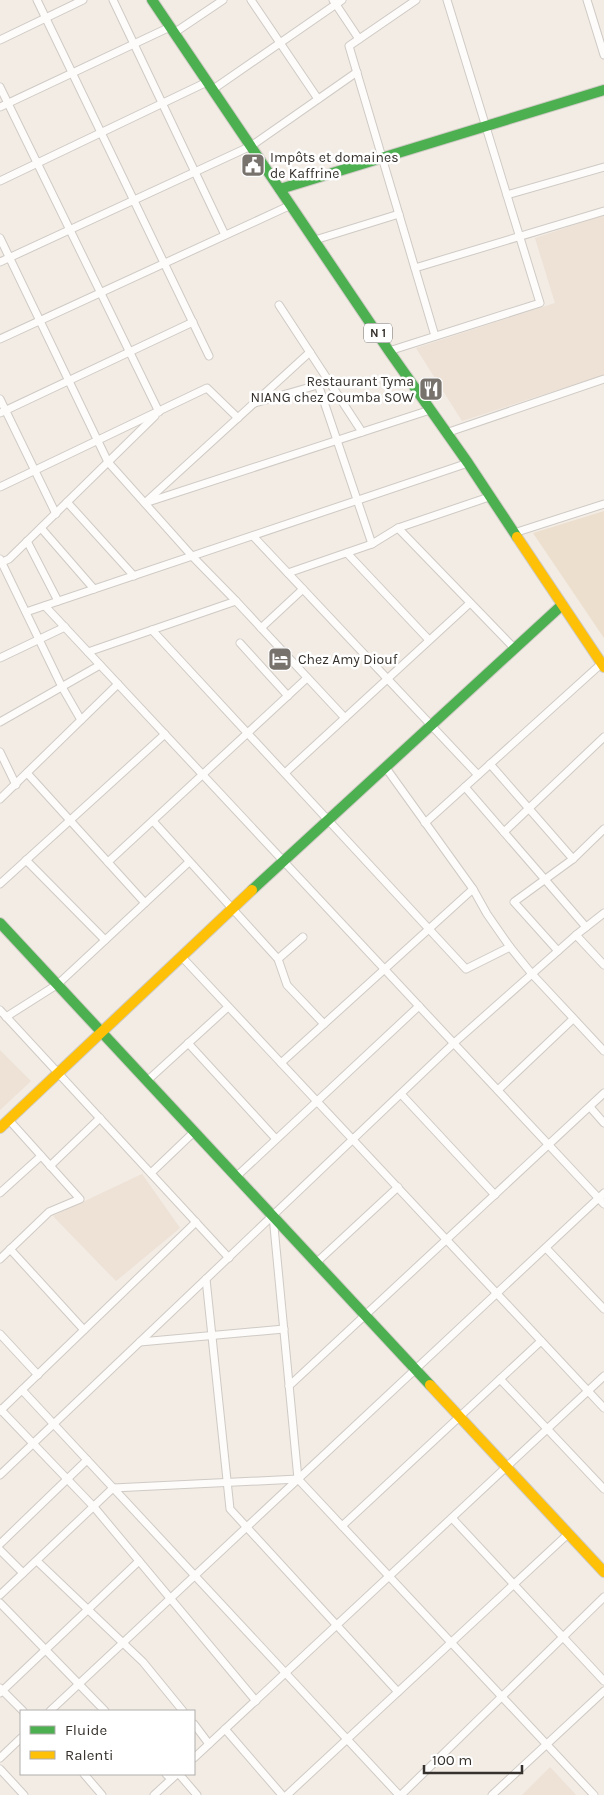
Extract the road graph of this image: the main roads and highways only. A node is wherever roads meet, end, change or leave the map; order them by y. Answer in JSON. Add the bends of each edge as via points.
{"nodes":[{"id":1,"x":152,"y":0,"type":"edge"},
{"id":2,"x":604,"y":90,"type":"edge"},
{"id":3,"x":280,"y":189,"type":"junction"},
{"id":4,"x":562,"y":605,"type":"junction"},
{"id":5,"x":603,"y":665,"type":"edge"},
{"id":6,"x":0,"y":923,"type":"edge"},
{"id":7,"x":103,"y":1032,"type":"junction"},
{"id":8,"x":0,"y":1128,"type":"edge"},
{"id":9,"x":604,"y":1572,"type":"edge"}],
"edges":[{"from":1,"to":3,"type":"main road","number":"N 1"},
{"from":2,"to":3,"type":"main road"},
{"from":3,"to":4,"type":"main road","number":"N 1"},
{"from":4,"to":5,"type":"main road","number":"N 1"},
{"from":4,"to":7,"type":"main road","via":[[181,956]]},
{"from":6,"to":7,"type":"main road"},
{"from":7,"to":8,"type":"main road"},
{"from":7,"to":9,"type":"main road"}]}
